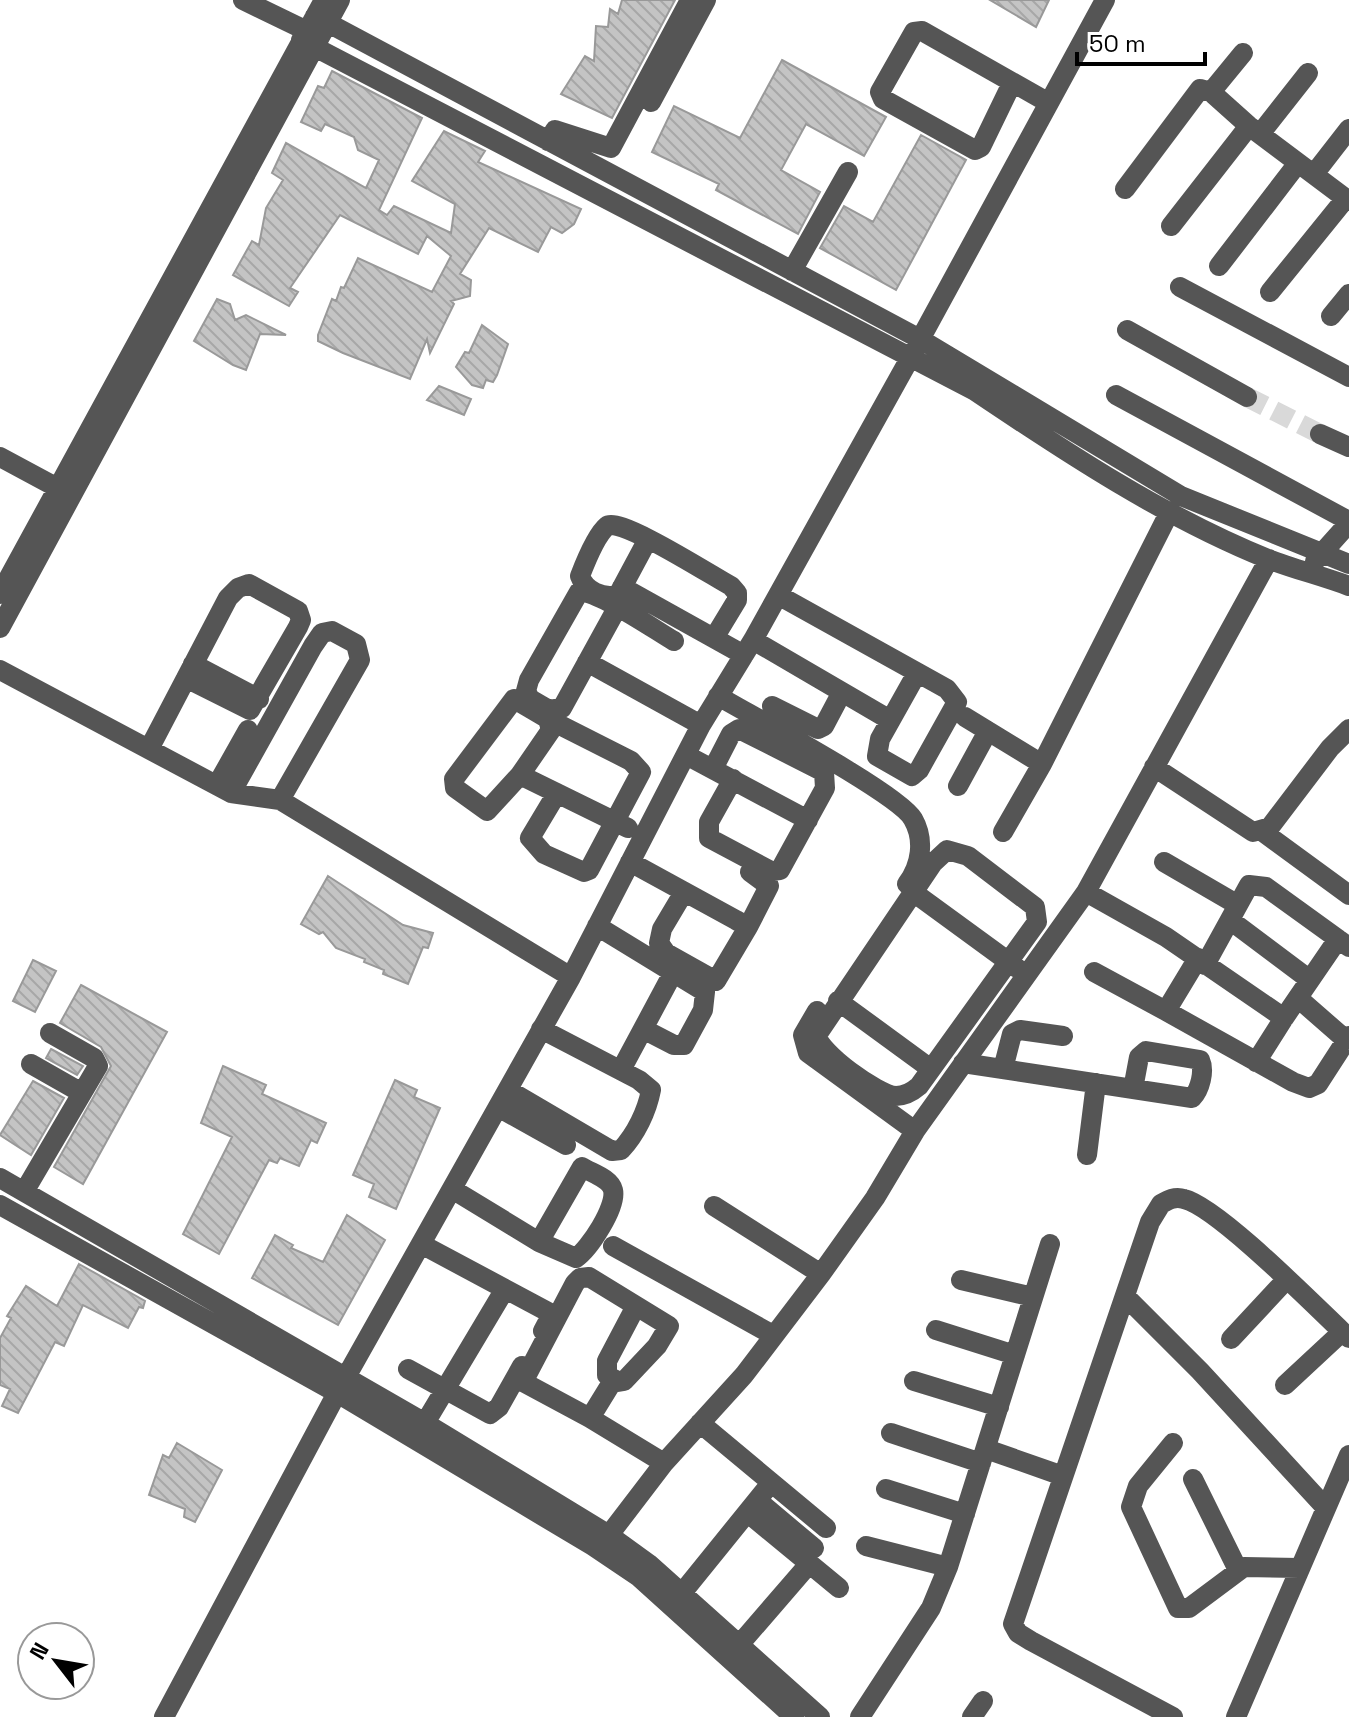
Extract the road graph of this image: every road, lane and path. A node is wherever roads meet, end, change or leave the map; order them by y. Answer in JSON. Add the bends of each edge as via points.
{"nodes":[{"id":1,"x":243,"y":0,"type":"edge"},
{"id":2,"x":340,"y":0,"type":"edge"},
{"id":3,"x":690,"y":0,"type":"edge"},
{"id":4,"x":706,"y":0,"type":"edge"},
{"id":5,"x":1105,"y":0,"type":"edge"},
{"id":6,"x":315,"y":26,"type":"edge"},
{"id":7,"x":1243,"y":53,"type":"dead end"},
{"id":8,"x":1308,"y":73,"type":"dead end"},
{"id":9,"x":1012,"y":83,"type":"junction"},
{"id":10,"x":1211,"y":92,"type":"junction"},
{"id":11,"x":1049,"y":103,"type":"junction"},
{"id":12,"x":1349,"y":129,"type":"edge"},
{"id":13,"x":1254,"y":130,"type":"junction"},
{"id":14,"x":548,"y":141,"type":"junction"},
{"id":15,"x":618,"y":150,"type":"junction"},
{"id":16,"x":1306,"y":168,"type":"junction"},
{"id":17,"x":848,"y":172,"type":"dead end"},
{"id":18,"x":612,"y":175,"type":"junction"},
{"id":19,"x":1125,"y":189,"type":"dead end"},
{"id":20,"x":1347,"y":200,"type":"edge"},
{"id":21,"x":1171,"y":226,"type":"dead end"},
{"id":22,"x":1219,"y":266,"type":"dead end"},
{"id":23,"x":792,"y":271,"type":"junction"},
{"id":24,"x":1180,"y":287,"type":"dead end"},
{"id":25,"x":1270,"y":292,"type":"dead end"},
{"id":26,"x":1349,"y":294,"type":"edge"},
{"id":27,"x":1331,"y":316,"type":"dead end"},
{"id":28,"x":1127,"y":330,"type":"dead end"},
{"id":29,"x":920,"y":339,"type":"junction"},
{"id":30,"x":910,"y":358,"type":"junction"},
{"id":31,"x":1349,"y":377,"type":"edge"},
{"id":32,"x":1116,"y":395,"type":"dead end"},
{"id":33,"x":1247,"y":397,"type":"tunnel mouth"},
{"id":34,"x":1320,"y":434,"type":"tunnel mouth"},
{"id":35,"x":1349,"y":447,"type":"edge"},
{"id":36,"x":0,"y":457,"type":"edge"},
{"id":37,"x":64,"y":492,"type":"junction"},
{"id":38,"x":1170,"y":511,"type":"junction"},
{"id":39,"x":1349,"y":522,"type":"edge"},
{"id":40,"x":648,"y":539,"type":"junction"},
{"id":41,"x":1323,"y":552,"type":"junction"},
{"id":42,"x":1269,"y":559,"type":"junction"},
{"id":43,"x":1349,"y":564,"type":"edge"},
{"id":44,"x":1307,"y":570,"type":"junction"},
{"id":45,"x":1349,"y":586,"type":"edge"},
{"id":46,"x":622,"y":587,"type":"junction"},
{"id":47,"x":0,"y":594,"type":"edge"},
{"id":48,"x":778,"y":595,"type":"junction"},
{"id":49,"x":617,"y":608,"type":"junction"},
{"id":50,"x":0,"y":628,"type":"edge"},
{"id":51,"x":714,"y":638,"type":"junction"},
{"id":52,"x":674,"y":641,"type":"dead end"},
{"id":53,"x":748,"y":648,"type":"junction"},
{"id":54,"x":587,"y":662,"type":"junction"},
{"id":55,"x":0,"y":670,"type":"edge"},
{"id":56,"x":190,"y":671,"type":"junction"},
{"id":57,"x":917,"y":673,"type":"junction"},
{"id":58,"x":842,"y":692,"type":"junction"},
{"id":59,"x":718,"y":696,"type":"junction"},
{"id":60,"x":772,"y":706,"type":"dead end"},
{"id":61,"x":965,"y":717,"type":"dead end"},
{"id":62,"x":548,"y":719,"type":"junction"},
{"id":63,"x":890,"y":720,"type":"junction"},
{"id":64,"x":701,"y":725,"type":"junction"},
{"id":65,"x":1349,"y":729,"type":"edge"},
{"id":66,"x":248,"y":730,"type":"dead end"},
{"id":67,"x":988,"y":731,"type":"junction"},
{"id":68,"x":149,"y":749,"type":"junction"},
{"id":69,"x":686,"y":755,"type":"junction"},
{"id":70,"x":1042,"y":764,"type":"junction"},
{"id":71,"x":1154,"y":767,"type":"junction"},
{"id":72,"x":713,"y":769,"type":"junction"},
{"id":73,"x":520,"y":775,"type":"junction"},
{"id":74,"x":733,"y":779,"type":"junction"},
{"id":75,"x":958,"y":786,"type":"dead end"},
{"id":76,"x":224,"y":789,"type":"junction"},
{"id":77,"x":557,"y":793,"type":"junction"},
{"id":78,"x":280,"y":800,"type":"junction"},
{"id":79,"x":808,"y":820,"type":"junction"},
{"id":80,"x":617,"y":822,"type":"junction"},
{"id":81,"x":1003,"y":832,"type":"dead end"},
{"id":82,"x":1263,"y":832,"type":"junction"},
{"id":83,"x":644,"y":835,"type":"junction"},
{"id":84,"x":692,"y":841,"type":"dead end"},
{"id":85,"x":630,"y":862,"type":"junction"},
{"id":86,"x":1164,"y":862,"type":"dead end"},
{"id":87,"x":684,"y":892,"type":"junction"},
{"id":88,"x":913,"y":892,"type":"junction"},
{"id":89,"x":1086,"y":892,"type":"junction"},
{"id":90,"x":1349,"y":895,"type":"edge"},
{"id":91,"x":1234,"y":912,"type":"junction"},
{"id":92,"x":597,"y":926,"type":"junction"},
{"id":93,"x":748,"y":927,"type":"junction"},
{"id":94,"x":1343,"y":943,"type":"edge"},
{"id":95,"x":1008,"y":962,"type":"junction"},
{"id":96,"x":1201,"y":962,"type":"junction"},
{"id":97,"x":674,"y":971,"type":"junction"},
{"id":98,"x":1094,"y":972,"type":"dead end"},
{"id":99,"x":1025,"y":974,"type":"junction"},
{"id":100,"x":571,"y":977,"type":"junction"},
{"id":101,"x":1310,"y":980,"type":"junction"},
{"id":102,"x":1298,"y":998,"type":"junction"},
{"id":103,"x":838,"y":1001,"type":"junction"},
{"id":104,"x":1166,"y":1011,"type":"junction"},
{"id":105,"x":1284,"y":1018,"type":"junction"},
{"id":106,"x":541,"y":1029,"type":"junction"},
{"id":107,"x":643,"y":1029,"type":"junction"},
{"id":108,"x":50,"y":1033,"type":"dead end"},
{"id":109,"x":1063,"y":1036,"type":"dead end"},
{"id":110,"x":1348,"y":1038,"type":"edge"},
{"id":111,"x":1256,"y":1062,"type":"junction"},
{"id":112,"x":963,"y":1063,"type":"junction"},
{"id":113,"x":31,"y":1064,"type":"dead end"},
{"id":114,"x":931,"y":1069,"type":"junction"},
{"id":115,"x":1003,"y":1069,"type":"junction"},
{"id":116,"x":621,"y":1070,"type":"junction"},
{"id":117,"x":1096,"y":1083,"type":"junction"},
{"id":118,"x":1133,"y":1089,"type":"dead end"},
{"id":119,"x":82,"y":1093,"type":"junction"},
{"id":120,"x":503,"y":1098,"type":"junction"},
{"id":121,"x":915,"y":1131,"type":"junction"},
{"id":122,"x":566,"y":1145,"type":"dead end"},
{"id":123,"x":591,"y":1149,"type":"dead end"},
{"id":124,"x":1087,"y":1155,"type":"dead end"},
{"id":125,"x":582,"y":1167,"type":"junction"},
{"id":126,"x":0,"y":1178,"type":"edge"},
{"id":127,"x":452,"y":1189,"type":"junction"},
{"id":128,"x":24,"y":1192,"type":"junction"},
{"id":129,"x":0,"y":1205,"type":"edge"},
{"id":130,"x":714,"y":1206,"type":"dead end"},
{"id":131,"x":507,"y":1235,"type":"dead end"},
{"id":132,"x":539,"y":1242,"type":"junction"},
{"id":133,"x":421,"y":1244,"type":"junction"},
{"id":134,"x":1050,"y":1244,"type":"dead end"},
{"id":135,"x":613,"y":1246,"type":"dead end"},
{"id":136,"x":821,"y":1274,"type":"junction"},
{"id":137,"x":961,"y":1280,"type":"dead end"},
{"id":138,"x":1286,"y":1280,"type":"junction"},
{"id":139,"x":505,"y":1289,"type":"junction"},
{"id":140,"x":1125,"y":1296,"type":"junction"},
{"id":141,"x":1033,"y":1297,"type":"junction"},
{"id":142,"x":636,"y":1306,"type":"junction"},
{"id":143,"x":552,"y":1314,"type":"junction"},
{"id":144,"x":936,"y":1330,"type":"dead end"},
{"id":145,"x":773,"y":1335,"type":"junction"},
{"id":146,"x":1346,"y":1335,"type":"edge"},
{"id":147,"x":1231,"y":1339,"type":"dead end"},
{"id":148,"x":1015,"y":1355,"type":"junction"},
{"id":149,"x":408,"y":1369,"type":"dead end"},
{"id":150,"x":614,"y":1379,"type":"junction"},
{"id":151,"x":914,"y":1381,"type":"dead end"},
{"id":152,"x":523,"y":1382,"type":"junction"},
{"id":153,"x":1285,"y":1385,"type":"dead end"},
{"id":154,"x":341,"y":1386,"type":"junction"},
{"id":155,"x":445,"y":1390,"type":"junction"},
{"id":156,"x":999,"y":1407,"type":"junction"},
{"id":157,"x":504,"y":1416,"type":"dead end"},
{"id":158,"x":590,"y":1418,"type":"junction"},
{"id":159,"x":425,"y":1423,"type":"junction"},
{"id":160,"x":700,"y":1423,"type":"junction"},
{"id":161,"x":891,"y":1433,"type":"dead end"},
{"id":162,"x":1173,"y":1443,"type":"dead end"},
{"id":163,"x":1349,"y":1455,"type":"edge"},
{"id":164,"x":984,"y":1456,"type":"junction"},
{"id":165,"x":664,"y":1463,"type":"junction"},
{"id":166,"x":1063,"y":1476,"type":"junction"},
{"id":167,"x":1193,"y":1479,"type":"dead end"},
{"id":168,"x":771,"y":1483,"type":"junction"},
{"id":169,"x":886,"y":1489,"type":"dead end"},
{"id":170,"x":753,"y":1507,"type":"junction"},
{"id":171,"x":1326,"y":1508,"type":"junction"},
{"id":172,"x":965,"y":1514,"type":"junction"},
{"id":173,"x":826,"y":1528,"type":"dead end"},
{"id":174,"x":601,"y":1540,"type":"junction"},
{"id":175,"x":866,"y":1546,"type":"dead end"},
{"id":176,"x":812,"y":1556,"type":"junction"},
{"id":177,"x":948,"y":1567,"type":"junction"},
{"id":178,"x":1299,"y":1568,"type":"junction"},
{"id":179,"x":1238,"y":1570,"type":"junction"},
{"id":180,"x":839,"y":1588,"type":"dead end"},
{"id":181,"x":682,"y":1593,"type":"junction"},
{"id":182,"x":739,"y":1645,"type":"junction"},
{"id":183,"x":164,"y":1717,"type":"edge"},
{"id":184,"x":794,"y":1717,"type":"edge"},
{"id":185,"x":820,"y":1717,"type":"edge"},
{"id":186,"x":860,"y":1717,"type":"edge"},
{"id":187,"x":1173,"y":1717,"type":"edge"},
{"id":188,"x":1236,"y":1717,"type":"edge"}],
"edges":[{"from":1,"to":6,"type":"street"},
{"from":2,"to":6,"type":"street"},
{"from":3,"to":15,"type":"street"},
{"from":4,"to":15,"type":"street"},
{"from":5,"to":11,"type":"street"},
{"from":6,"to":14,"type":"street"},
{"from":6,"to":30,"type":"street"},
{"from":6,"to":37,"type":"street"},
{"from":7,"to":10,"type":"street"},
{"from":8,"to":13,"type":"street"},
{"from":9,"to":9,"type":"street","via":[[975,150],[883,99],[880,92],[914,32],[922,31]]},
{"from":9,"to":11,"type":"street"},
{"from":10,"to":13,"type":"street"},
{"from":10,"to":19,"type":"street","via":[[1196,92]]},
{"from":11,"to":29,"type":"street"},
{"from":12,"to":16,"type":"street"},
{"from":13,"to":16,"type":"street"},
{"from":13,"to":21,"type":"street"},
{"from":14,"to":15,"type":"street","via":[[555,130]]},
{"from":14,"to":18,"type":"street"},
{"from":15,"to":18,"type":"street"},
{"from":16,"to":20,"type":"street"},
{"from":16,"to":22,"type":"street"},
{"from":17,"to":23,"type":"street"},
{"from":18,"to":23,"type":"street"},
{"from":20,"to":25,"type":"street"},
{"from":23,"to":29,"type":"street"},
{"from":24,"to":31,"type":"street"},
{"from":26,"to":27,"type":"street"},
{"from":28,"to":33,"type":"street"},
{"from":29,"to":30,"type":"street"},
{"from":29,"to":41,"type":"street","via":[[1181,496]]},
{"from":30,"to":38,"type":"street","via":[[975,391]]},
{"from":30,"to":48,"type":"street"},
{"from":32,"to":39,"type":"street"},
{"from":34,"to":35,"type":"street"},
{"from":36,"to":37,"type":"street"},
{"from":37,"to":47,"type":"street"},
{"from":37,"to":50,"type":"street"},
{"from":38,"to":42,"type":"street"},
{"from":38,"to":70,"type":"street"},
{"from":39,"to":41,"type":"street"},
{"from":40,"to":46,"type":"street"},
{"from":40,"to":46,"type":"street","via":[[615,523],[607,526],[580,576],[602,596],[618,595]]},
{"from":40,"to":51,"type":"street","via":[[737,593]]},
{"from":41,"to":43,"type":"street"},
{"from":41,"to":44,"type":"street"},
{"from":42,"to":44,"type":"street"},
{"from":42,"to":71,"type":"street"},
{"from":44,"to":45,"type":"street"},
{"from":46,"to":51,"type":"street"},
{"from":48,"to":53,"type":"street"},
{"from":48,"to":57,"type":"street"},
{"from":49,"to":52,"type":"street"},
{"from":49,"to":54,"type":"street"},
{"from":49,"to":54,"type":"street","via":[[587,591],[572,599],[529,680],[530,699],[549,710],[562,708]]},
{"from":51,"to":53,"type":"street"},
{"from":53,"to":58,"type":"street"},
{"from":53,"to":59,"type":"street"},
{"from":54,"to":64,"type":"street"},
{"from":55,"to":68,"type":"street"},
{"from":56,"to":56,"type":"street","via":[[250,710],[301,620],[298,611],[249,584],[238,588]]},
{"from":56,"to":68,"type":"street"},
{"from":57,"to":63,"type":"street"},
{"from":57,"to":63,"type":"street","via":[[947,689],[957,702],[912,776],[877,756]]},
{"from":58,"to":60,"type":"street","via":[[818,729]]},
{"from":58,"to":63,"type":"street"},
{"from":59,"to":64,"type":"street"},
{"from":59,"to":121,"type":"street","via":[[846,770],[913,817],[921,840],[914,875],[803,1035],[814,1061]]},
{"from":61,"to":67,"type":"street"},
{"from":62,"to":73,"type":"street","via":[[548,738]]},
{"from":62,"to":73,"type":"street","via":[[514,699],[454,779],[455,788],[487,811]]},
{"from":62,"to":80,"type":"street","via":[[638,767],[641,772]]},
{"from":64,"to":69,"type":"street"},
{"from":65,"to":82,"type":"street"},
{"from":66,"to":76,"type":"street"},
{"from":67,"to":70,"type":"street"},
{"from":67,"to":75,"type":"street"},
{"from":68,"to":76,"type":"street"},
{"from":69,"to":72,"type":"street"},
{"from":69,"to":83,"type":"street"},
{"from":70,"to":81,"type":"street"},
{"from":71,"to":82,"type":"street","via":[[1253,832]]},
{"from":71,"to":89,"type":"street"},
{"from":72,"to":74,"type":"street"},
{"from":72,"to":79,"type":"street","via":[[739,729],[817,766],[826,780]]},
{"from":73,"to":77,"type":"street"},
{"from":74,"to":79,"type":"street"},
{"from":74,"to":79,"type":"street","via":[[709,822],[709,838],[771,871],[780,870]]},
{"from":76,"to":78,"type":"street"},
{"from":76,"to":78,"type":"street","via":[[313,646],[322,633],[332,631],[356,644],[360,660]]},
{"from":77,"to":80,"type":"street"},
{"from":77,"to":80,"type":"street","via":[[530,838],[544,854],[575,871],[589,870]]},
{"from":78,"to":100,"type":"street"},
{"from":80,"to":83,"type":"street"},
{"from":82,"to":90,"type":"street"},
{"from":83,"to":85,"type":"street"},
{"from":84,"to":93,"type":"street","via":[[768,881]]},
{"from":85,"to":87,"type":"street"},
{"from":85,"to":92,"type":"street"},
{"from":86,"to":91,"type":"street"},
{"from":87,"to":93,"type":"street"},
{"from":87,"to":93,"type":"street","via":[[659,943],[708,980],[716,981],[723,972]]},
{"from":88,"to":95,"type":"street"},
{"from":88,"to":95,"type":"street","via":[[940,854],[956,850],[968,856],[1038,913]]},
{"from":88,"to":103,"type":"street"},
{"from":89,"to":96,"type":"street"},
{"from":89,"to":99,"type":"street"},
{"from":91,"to":94,"type":"street","via":[[1249,885],[1266,887]]},
{"from":91,"to":96,"type":"street"},
{"from":91,"to":101,"type":"street"},
{"from":92,"to":97,"type":"street"},
{"from":92,"to":100,"type":"street"},
{"from":94,"to":101,"type":"street"},
{"from":95,"to":99,"type":"street"},
{"from":95,"to":114,"type":"street"},
{"from":96,"to":104,"type":"street"},
{"from":96,"to":105,"type":"street"},
{"from":97,"to":107,"type":"street"},
{"from":97,"to":107,"type":"street","via":[[705,992],[703,1010],[684,1045]]},
{"from":98,"to":104,"type":"street"},
{"from":99,"to":112,"type":"street"},
{"from":100,"to":106,"type":"street"},
{"from":101,"to":102,"type":"street"},
{"from":102,"to":105,"type":"street"},
{"from":102,"to":110,"type":"street"},
{"from":103,"to":114,"type":"street"},
{"from":103,"to":114,"type":"street","via":[[822,1025],[818,1043],[875,1088],[901,1096],[912,1092]]},
{"from":104,"to":111,"type":"street"},
{"from":105,"to":111,"type":"street"},
{"from":106,"to":116,"type":"street"},
{"from":106,"to":120,"type":"street"},
{"from":107,"to":116,"type":"street"},
{"from":108,"to":119,"type":"street","via":[[98,1062]]},
{"from":109,"to":115,"type":"street","via":[[1020,1030],[1012,1034]]},
{"from":110,"to":111,"type":"street","via":[[1318,1084],[1309,1088]]},
{"from":112,"to":115,"type":"street"},
{"from":112,"to":121,"type":"street"},
{"from":113,"to":119,"type":"street"},
{"from":115,"to":117,"type":"street"},
{"from":116,"to":120,"type":"street","via":[[651,1090],[648,1106],[621,1150],[612,1151]]},
{"from":117,"to":118,"type":"street"},
{"from":117,"to":124,"type":"street"},
{"from":119,"to":128,"type":"street"},
{"from":120,"to":122,"type":"street"},
{"from":120,"to":127,"type":"street"},
{"from":121,"to":136,"type":"street"},
{"from":123,"to":125,"type":"street"},
{"from":125,"to":132,"type":"street"},
{"from":125,"to":132,"type":"street","via":[[613,1189],[613,1202],[587,1250],[576,1258]]},
{"from":126,"to":128,"type":"street"},
{"from":127,"to":132,"type":"street"},
{"from":127,"to":133,"type":"street"},
{"from":128,"to":154,"type":"street"},
{"from":129,"to":154,"type":"street"},
{"from":130,"to":136,"type":"street"},
{"from":131,"to":143,"type":"street","via":[[565,1272],[568,1279]]},
{"from":133,"to":139,"type":"street"},
{"from":133,"to":154,"type":"street"},
{"from":134,"to":141,"type":"street"},
{"from":135,"to":145,"type":"street"},
{"from":136,"to":145,"type":"street"},
{"from":137,"to":141,"type":"street"},
{"from":138,"to":140,"type":"street","via":[[1197,1204],[1170,1199],[1150,1222]]},
{"from":138,"to":146,"type":"street"},
{"from":138,"to":147,"type":"street"},
{"from":139,"to":143,"type":"street"},
{"from":139,"to":155,"type":"street"},
{"from":140,"to":166,"type":"street"},
{"from":140,"to":171,"type":"street"},
{"from":141,"to":148,"type":"street"},
{"from":142,"to":150,"type":"street","via":[[607,1361],[607,1375]]},
{"from":142,"to":150,"type":"street","via":[[669,1326],[667,1333],[624,1381]]},
{"from":142,"to":152,"type":"street","via":[[589,1277],[580,1278]]},
{"from":143,"to":155,"type":"street","via":[[490,1414]]},
{"from":144,"to":148,"type":"street"},
{"from":145,"to":160,"type":"street"},
{"from":146,"to":153,"type":"street"},
{"from":148,"to":156,"type":"street"},
{"from":149,"to":155,"type":"street"},
{"from":150,"to":158,"type":"street"},
{"from":151,"to":156,"type":"street"},
{"from":152,"to":157,"type":"street"},
{"from":152,"to":158,"type":"street"},
{"from":154,"to":159,"type":"street"},
{"from":154,"to":174,"type":"street"},
{"from":154,"to":183,"type":"street"},
{"from":155,"to":159,"type":"street"},
{"from":156,"to":164,"type":"street"},
{"from":158,"to":165,"type":"street"},
{"from":159,"to":174,"type":"street"},
{"from":160,"to":165,"type":"street"},
{"from":160,"to":168,"type":"street"},
{"from":161,"to":164,"type":"street"},
{"from":162,"to":179,"type":"street","via":[[1138,1486],[1131,1507],[1175,1604],[1189,1608]]},
{"from":163,"to":171,"type":"street"},
{"from":164,"to":166,"type":"street"},
{"from":164,"to":172,"type":"street"},
{"from":165,"to":174,"type":"street"},
{"from":166,"to":187,"type":"street","via":[[1013,1624],[1031,1641]]},
{"from":167,"to":179,"type":"street"},
{"from":168,"to":170,"type":"street"},
{"from":168,"to":173,"type":"street"},
{"from":169,"to":172,"type":"street"},
{"from":170,"to":176,"type":"street"},
{"from":170,"to":181,"type":"street"},
{"from":171,"to":178,"type":"street"},
{"from":172,"to":177,"type":"street"},
{"from":174,"to":181,"type":"street"},
{"from":174,"to":184,"type":"street"},
{"from":175,"to":177,"type":"street"},
{"from":176,"to":180,"type":"street"},
{"from":176,"to":182,"type":"street"},
{"from":177,"to":186,"type":"street","via":[[931,1608]]},
{"from":178,"to":179,"type":"street"},
{"from":178,"to":188,"type":"street"},
{"from":181,"to":182,"type":"street"},
{"from":182,"to":185,"type":"street"}]}
